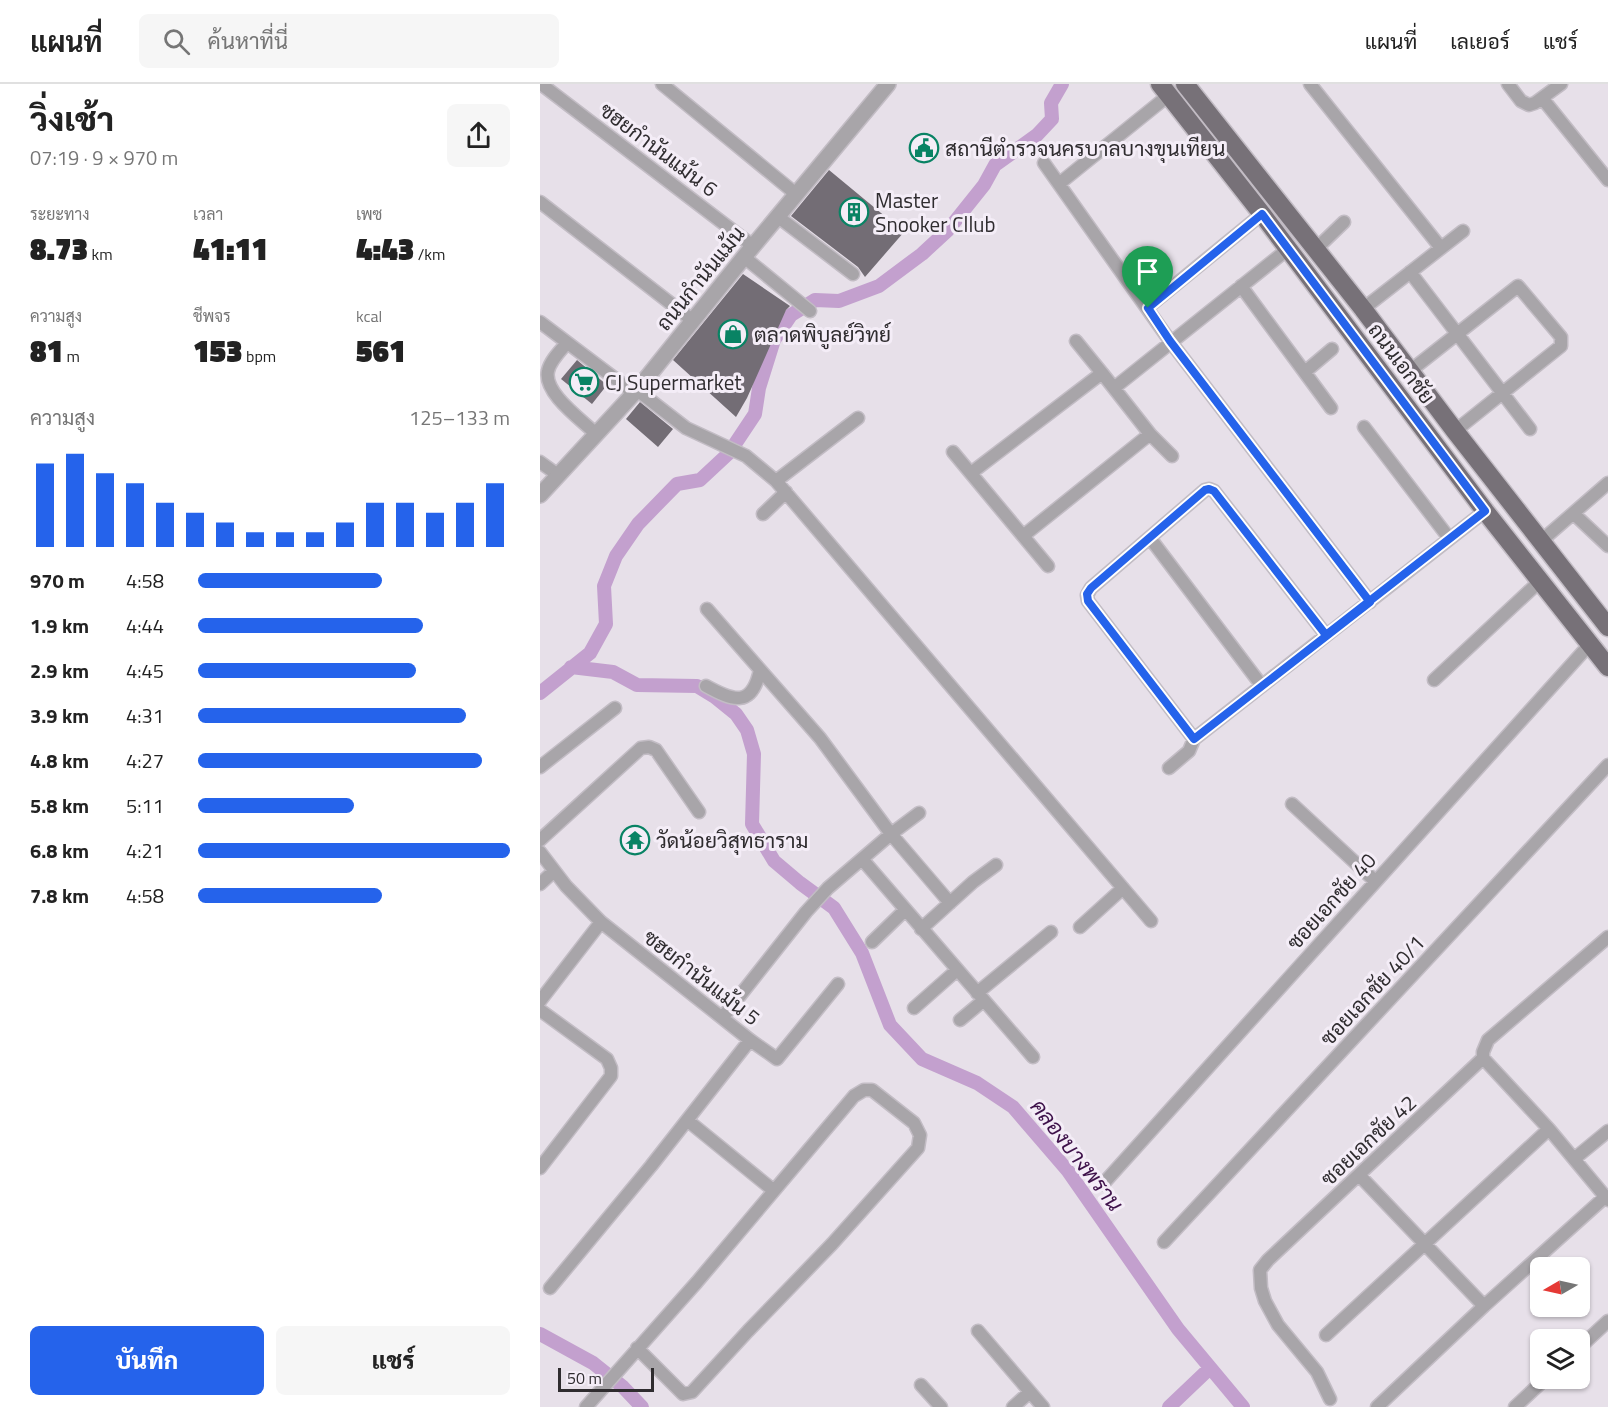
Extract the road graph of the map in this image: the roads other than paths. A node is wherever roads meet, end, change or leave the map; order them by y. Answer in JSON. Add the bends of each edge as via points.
{"nodes":[{"id":1,"x":541,"y":84,"type":"edge"},
{"id":2,"x":662,"y":84,"type":"edge"},
{"id":3,"x":888,"y":84,"type":"edge"},
{"id":4,"x":1185,"y":84,"type":"edge"},
{"id":5,"x":1310,"y":84,"type":"edge"},
{"id":6,"x":1508,"y":84,"type":"edge"},
{"id":7,"x":1562,"y":84,"type":"edge"},
{"id":8,"x":1165,"y":89,"type":"edge"},
{"id":9,"x":1542,"y":98,"type":"junction"},
{"id":10,"x":1044,"y":163,"type":"dead end"},
{"id":11,"x":1608,"y":180,"type":"edge"},
{"id":12,"x":1060,"y":183,"type":"junction"},
{"id":13,"x":796,"y":194,"type":"junction"},
{"id":14,"x":540,"y":202,"type":"edge"},
{"id":15,"x":1262,"y":214,"type":"junction"},
{"id":16,"x":777,"y":216,"type":"junction"},
{"id":17,"x":1344,"y":222,"type":"dead end"},
{"id":18,"x":1463,"y":231,"type":"dead end"},
{"id":19,"x":1441,"y":248,"type":"junction"},
{"id":20,"x":1288,"y":249,"type":"junction"},
{"id":21,"x":1316,"y":249,"type":"junction"},
{"id":22,"x":749,"y":251,"type":"junction"},
{"id":23,"x":1410,"y":272,"type":"junction"},
{"id":24,"x":853,"y":273,"type":"dead end"},
{"id":25,"x":1241,"y":286,"type":"junction"},
{"id":26,"x":1148,"y":308,"type":"junction"},
{"id":27,"x":1363,"y":309,"type":"junction"},
{"id":28,"x":810,"y":311,"type":"dead end"},
{"id":29,"x":692,"y":320,"type":"junction"},
{"id":30,"x":540,"y":322,"type":"edge"},
{"id":31,"x":1457,"y":333,"type":"junction"},
{"id":32,"x":1076,"y":340,"type":"dead end"},
{"id":33,"x":1170,"y":341,"type":"junction"},
{"id":34,"x":567,"y":343,"type":"junction"},
{"id":35,"x":1332,"y":349,"type":"dead end"},
{"id":36,"x":1394,"y":350,"type":"junction"},
{"id":37,"x":1375,"y":365,"type":"junction"},
{"id":38,"x":1306,"y":371,"type":"junction"},
{"id":39,"x":1410,"y":371,"type":"junction"},
{"id":40,"x":1102,"y":373,"type":"junction"},
{"id":41,"x":1114,"y":388,"type":"junction"},
{"id":42,"x":635,"y":392,"type":"junction"},
{"id":43,"x":1502,"y":393,"type":"junction"},
{"id":44,"x":1331,"y":408,"type":"dead end"},
{"id":45,"x":858,"y":418,"type":"dead end"},
{"id":46,"x":1364,"y":427,"type":"dead end"},
{"id":47,"x":1530,"y":429,"type":"dead end"},
{"id":48,"x":1455,"y":431,"type":"junction"},
{"id":49,"x":596,"y":434,"type":"junction"},
{"id":50,"x":1150,"y":434,"type":"junction"},
{"id":51,"x":953,"y":452,"type":"dead end"},
{"id":52,"x":1172,"y":456,"type":"dead end"},
{"id":53,"x":540,"y":462,"type":"edge"},
{"id":54,"x":971,"y":473,"type":"junction"},
{"id":55,"x":558,"y":475,"type":"junction"},
{"id":56,"x":776,"y":481,"type":"junction"},
{"id":57,"x":1608,"y":483,"type":"edge"},
{"id":58,"x":786,"y":492,"type":"junction"},
{"id":59,"x":540,"y":495,"type":"edge"},
{"id":60,"x":1485,"y":511,"type":"junction"},
{"id":61,"x":763,"y":514,"type":"dead end"},
{"id":62,"x":1574,"y":514,"type":"junction"},
{"id":63,"x":1023,"y":536,"type":"junction"},
{"id":64,"x":1150,"y":538,"type":"junction"},
{"id":65,"x":1449,"y":538,"type":"junction"},
{"id":66,"x":1540,"y":542,"type":"junction"},
{"id":67,"x":1608,"y":546,"type":"edge"},
{"id":68,"x":1048,"y":566,"type":"dead end"},
{"id":69,"x":1540,"y":581,"type":"junction"},
{"id":70,"x":1370,"y":602,"type":"junction"},
{"id":71,"x":707,"y":609,"type":"dead end"},
{"id":72,"x":1608,"y":627,"type":"edge"},
{"id":73,"x":1326,"y":635,"type":"junction"},
{"id":74,"x":1590,"y":644,"type":"junction"},
{"id":75,"x":1608,"y":667,"type":"edge"},
{"id":76,"x":760,"y":670,"type":"junction"},
{"id":77,"x":1434,"y":680,"type":"dead end"},
{"id":78,"x":706,"y":686,"type":"dead end"},
{"id":79,"x":1262,"y":686,"type":"junction"},
{"id":80,"x":615,"y":708,"type":"dead end"},
{"id":81,"x":1194,"y":739,"type":"junction"},
{"id":82,"x":1608,"y":765,"type":"edge"},
{"id":83,"x":540,"y":767,"type":"edge"},
{"id":84,"x":1169,"y":768,"type":"dead end"},
{"id":85,"x":1292,"y":804,"type":"dead end"},
{"id":86,"x":699,"y":812,"type":"dead end"},
{"id":87,"x":919,"y":813,"type":"dead end"},
{"id":88,"x":891,"y":834,"type":"junction"},
{"id":89,"x":540,"y":840,"type":"edge"},
{"id":90,"x":540,"y":852,"type":"edge"},
{"id":91,"x":862,"y":859,"type":"junction"},
{"id":92,"x":996,"y":865,"type":"dead end"},
{"id":93,"x":554,"y":871,"type":"junction"},
{"id":94,"x":1375,"y":881,"type":"junction"},
{"id":95,"x":540,"y":884,"type":"edge"},
{"id":96,"x":1123,"y":888,"type":"junction"},
{"id":97,"x":950,"y":903,"type":"junction"},
{"id":98,"x":905,"y":910,"type":"junction"},
{"id":99,"x":1151,"y":921,"type":"dead end"},
{"id":100,"x":601,"y":922,"type":"junction"},
{"id":101,"x":1080,"y":927,"type":"dead end"},
{"id":102,"x":921,"y":929,"type":"junction"},
{"id":103,"x":1051,"y":932,"type":"dead end"},
{"id":104,"x":1608,"y":937,"type":"edge"},
{"id":105,"x":872,"y":942,"type":"dead end"},
{"id":106,"x":957,"y":970,"type":"junction"},
{"id":107,"x":838,"y":984,"type":"dead end"},
{"id":108,"x":980,"y":997,"type":"junction"},
{"id":109,"x":540,"y":1001,"type":"edge"},
{"id":110,"x":914,"y":1008,"type":"dead end"},
{"id":111,"x":540,"y":1011,"type":"edge"},
{"id":112,"x":723,"y":1017,"type":"junction"},
{"id":113,"x":960,"y":1020,"type":"dead end"},
{"id":114,"x":750,"y":1040,"type":"junction"},
{"id":115,"x":1033,"y":1057,"type":"dead end"},
{"id":116,"x":1483,"y":1058,"type":"junction"},
{"id":117,"x":687,"y":1120,"type":"junction"},
{"id":118,"x":1549,"y":1129,"type":"junction"},
{"id":119,"x":1608,"y":1131,"type":"edge"},
{"id":120,"x":1574,"y":1159,"type":"junction"},
{"id":121,"x":540,"y":1168,"type":"edge"},
{"id":122,"x":1359,"y":1175,"type":"junction"},
{"id":123,"x":1103,"y":1184,"type":"dead end"},
{"id":124,"x":773,"y":1190,"type":"junction"},
{"id":125,"x":1607,"y":1199,"type":"edge"},
{"id":126,"x":1164,"y":1242,"type":"dead end"},
{"id":127,"x":1425,"y":1244,"type":"junction"},
{"id":128,"x":550,"y":1288,"type":"dead end"},
{"id":129,"x":1484,"y":1306,"type":"junction"},
{"id":130,"x":1606,"y":1326,"type":"edge"},
{"id":131,"x":978,"y":1331,"type":"dead end"},
{"id":132,"x":1326,"y":1335,"type":"dead end"},
{"id":133,"x":1590,"y":1339,"type":"edge"},
{"id":134,"x":638,"y":1348,"type":"junction"},
{"id":135,"x":921,"y":1385,"type":"dead end"},
{"id":136,"x":1534,"y":1389,"type":"edge"},
{"id":137,"x":1030,"y":1392,"type":"junction"},
{"id":138,"x":1329,"y":1399,"type":"dead end"},
{"id":139,"x":586,"y":1407,"type":"edge"},
{"id":140,"x":941,"y":1407,"type":"edge"},
{"id":141,"x":1013,"y":1407,"type":"edge"},
{"id":142,"x":1043,"y":1407,"type":"edge"},
{"id":143,"x":1377,"y":1407,"type":"edge"},
{"id":144,"x":1515,"y":1407,"type":"edge"}],
"edges":[{"from":1,"to":22,"type":"street","name":"ซฮยกำนันแม้น 6"},
{"from":2,"to":13,"type":"street"},
{"from":3,"to":13,"type":"street","name":"ถนนกำนันแม้น"},
{"from":4,"to":21,"type":"main road","name":"ถนนเอกชัย"},
{"from":5,"to":19,"type":"street"},
{"from":6,"to":9,"type":"street","via":[[1529,105]]},
{"from":7,"to":9,"type":"street"},
{"from":8,"to":12,"type":"street"},
{"from":8,"to":15,"type":"main road","name":"ถนนเอกชัย"},
{"from":9,"to":11,"type":"street"},
{"from":10,"to":12,"type":"street"},
{"from":12,"to":26,"type":"street"},
{"from":13,"to":16,"type":"street","name":"ถนนกำนันแม้น"},
{"from":14,"to":29,"type":"street"},
{"from":15,"to":20,"type":"main road","name":"ถนนเอกชัย"},
{"from":15,"to":26,"type":"street"},
{"from":16,"to":22,"type":"street","name":"ถนนกำนันแม้น"},
{"from":16,"to":24,"type":"street"},
{"from":17,"to":21,"type":"street"},
{"from":18,"to":19,"type":"street"},
{"from":19,"to":23,"type":"street"},
{"from":20,"to":25,"type":"street"},
{"from":20,"to":37,"type":"main road","name":"ถนนเอกชัย"},
{"from":21,"to":27,"type":"main road","name":"ถนนเอกชัย"},
{"from":22,"to":28,"type":"street","name":"ซฮยกำนันแม้น 6"},
{"from":22,"to":29,"type":"street","name":"ถนนกำนันแม้น"},
{"from":23,"to":27,"type":"street"},
{"from":23,"to":31,"type":"street"},
{"from":25,"to":33,"type":"street"},
{"from":25,"to":38,"type":"street"},
{"from":26,"to":33,"type":"street"},
{"from":27,"to":36,"type":"main road","name":"ถนนเอกชัย"},
{"from":29,"to":42,"type":"street","name":"ถนนกำนันแม้น"},
{"from":30,"to":34,"type":"street"},
{"from":31,"to":39,"type":"street"},
{"from":31,"to":43,"type":"street"},
{"from":31,"to":43,"type":"street","via":[[1518,286],[1561,337],[1561,346]]},
{"from":32,"to":40,"type":"street"},
{"from":33,"to":41,"type":"street"},
{"from":33,"to":70,"type":"street"},
{"from":34,"to":42,"type":"street"},
{"from":34,"to":49,"type":"street","via":[[554,358],[548,372],[549,384],[556,396]]},
{"from":35,"to":38,"type":"street"},
{"from":36,"to":37,"type":"main road"},
{"from":36,"to":39,"type":"main road","name":"ถนนเอกชัย"},
{"from":37,"to":60,"type":"main road","name":"ถนนเอกชัย"},
{"from":38,"to":44,"type":"street"},
{"from":39,"to":48,"type":"main road","name":"ถนนเอกชัย"},
{"from":40,"to":41,"type":"street"},
{"from":40,"to":54,"type":"street"},
{"from":41,"to":50,"type":"street"},
{"from":42,"to":49,"type":"street","name":"ถนนกำนันแม้น"},
{"from":42,"to":56,"type":"street","via":[[686,428],[746,456]]},
{"from":43,"to":47,"type":"street"},
{"from":43,"to":48,"type":"street"},
{"from":45,"to":56,"type":"street"},
{"from":46,"to":65,"type":"street"},
{"from":48,"to":66,"type":"main road","name":"ถนนเอกชัย"},
{"from":49,"to":55,"type":"street","name":"ถนนกำนันแม้น"},
{"from":50,"to":52,"type":"street"},
{"from":50,"to":63,"type":"street"},
{"from":51,"to":54,"type":"street"},
{"from":53,"to":55,"type":"street"},
{"from":54,"to":63,"type":"street"},
{"from":55,"to":59,"type":"street","name":"ถนนกำนันแม้น"},
{"from":56,"to":58,"type":"street"},
{"from":57,"to":62,"type":"street"},
{"from":58,"to":61,"type":"street"},
{"from":58,"to":96,"type":"street"},
{"from":60,"to":65,"type":"street"},
{"from":60,"to":69,"type":"main road","name":"ถนนเอกชัย"},
{"from":62,"to":66,"type":"street"},
{"from":62,"to":67,"type":"street"},
{"from":63,"to":68,"type":"street"},
{"from":64,"to":73,"type":"street","via":[[1205,490],[1214,491]]},
{"from":64,"to":79,"type":"street"},
{"from":64,"to":81,"type":"street","via":[[1091,588],[1088,601]]},
{"from":65,"to":70,"type":"street"},
{"from":66,"to":72,"type":"main road","name":"ถนนเอกชัย"},
{"from":69,"to":74,"type":"main road","name":"ถนนเอกชัย"},
{"from":69,"to":77,"type":"street"},
{"from":70,"to":73,"type":"street"},
{"from":71,"to":76,"type":"street"},
{"from":73,"to":79,"type":"street"},
{"from":74,"to":75,"type":"main road","name":"ถนนเอกชัย"},
{"from":74,"to":94,"type":"street","name":"ซอยเอกชัย 40"},
{"from":76,"to":78,"type":"street","via":[[757,684],[742,698],[733,699]]},
{"from":76,"to":88,"type":"street","via":[[820,738]]},
{"from":79,"to":81,"type":"street"},
{"from":80,"to":83,"type":"street"},
{"from":81,"to":84,"type":"street","via":[[1189,751]]},
{"from":82,"to":126,"type":"street","name":"ซอยเอกชัย 40/1"},
{"from":85,"to":94,"type":"street"},
{"from":86,"to":89,"type":"street","via":[[656,750],[640,748]]},
{"from":87,"to":88,"type":"street"},
{"from":88,"to":91,"type":"street"},
{"from":88,"to":97,"type":"street"},
{"from":90,"to":93,"type":"street","name":"ซฮยกำนันแม้น 5"},
{"from":91,"to":98,"type":"street"},
{"from":91,"to":112,"type":"street","via":[[806,912]]},
{"from":92,"to":97,"type":"street"},
{"from":93,"to":95,"type":"street"},
{"from":93,"to":100,"type":"street","name":"ซฮยกำนันแม้น 5"},
{"from":94,"to":123,"type":"street","name":"ซอยเอกชัย 40"},
{"from":96,"to":99,"type":"street"},
{"from":96,"to":101,"type":"street"},
{"from":97,"to":102,"type":"street"},
{"from":98,"to":102,"type":"street"},
{"from":98,"to":105,"type":"street"},
{"from":100,"to":109,"type":"street"},
{"from":100,"to":112,"type":"street","name":"ซฮยกำนันแม้น 5"},
{"from":102,"to":106,"type":"street"},
{"from":103,"to":108,"type":"street"},
{"from":104,"to":116,"type":"street","name":"ซอยเอกชัย 42","via":[[1488,1040]]},
{"from":106,"to":108,"type":"street"},
{"from":106,"to":110,"type":"street"},
{"from":107,"to":114,"type":"street","name":"ซฮยกำนันแม้น 5","via":[[777,1059]]},
{"from":108,"to":113,"type":"street"},
{"from":108,"to":115,"type":"street"},
{"from":111,"to":121,"type":"street","via":[[607,1059],[611,1076]]},
{"from":112,"to":114,"type":"street","name":"ซฮยกำนันแม้น 5"},
{"from":114,"to":117,"type":"street"},
{"from":116,"to":118,"type":"street"},
{"from":116,"to":122,"type":"street","name":"ซอยเอกชัย 42"},
{"from":117,"to":124,"type":"street"},
{"from":117,"to":128,"type":"street"},
{"from":118,"to":120,"type":"street"},
{"from":118,"to":127,"type":"street"},
{"from":119,"to":120,"type":"street"},
{"from":120,"to":125,"type":"street"},
{"from":122,"to":127,"type":"street"},
{"from":122,"to":138,"type":"street","name":"ซอยเอกชัย 42","via":[[1260,1270],[1261,1288],[1278,1325],[1317,1372]]},
{"from":124,"to":134,"type":"street"},
{"from":124,"to":134,"type":"street","via":[[854,1096],[864,1090],[873,1090],[914,1123],[920,1135],[918,1148],[692,1392],[683,1394]]},
{"from":125,"to":129,"type":"street"},
{"from":127,"to":129,"type":"street"},
{"from":127,"to":132,"type":"street"},
{"from":129,"to":143,"type":"street"},
{"from":130,"to":133,"type":"street"},
{"from":131,"to":137,"type":"street"},
{"from":134,"to":139,"type":"street"},
{"from":135,"to":140,"type":"street"},
{"from":136,"to":144,"type":"street"},
{"from":137,"to":141,"type":"street"},
{"from":137,"to":142,"type":"street"}]}
